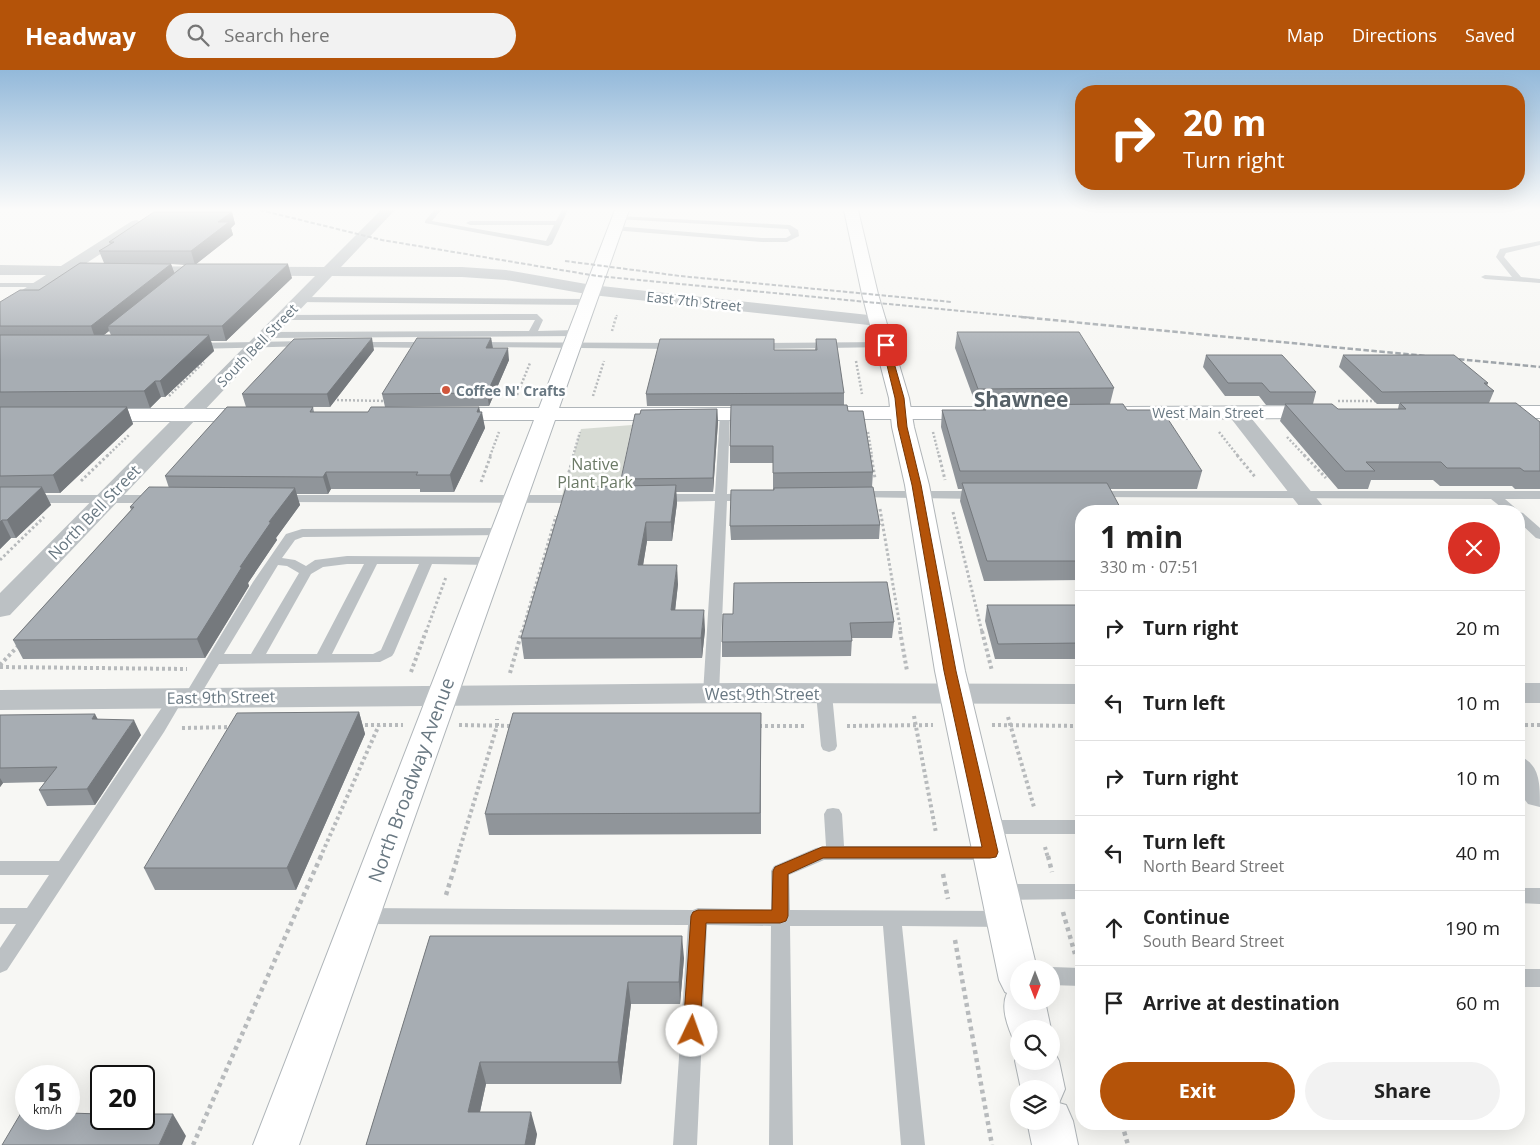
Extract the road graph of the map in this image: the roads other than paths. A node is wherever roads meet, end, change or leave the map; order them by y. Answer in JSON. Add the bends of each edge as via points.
{"nodes":[{"id":1,"x":80,"y":260,"type":"edge"},
{"id":2,"x":339,"y":260,"type":"edge"},
{"id":3,"x":603,"y":260,"type":"edge"},
{"id":4,"x":863,"y":260,"type":"edge"},
{"id":5,"x":1503,"y":260,"type":"edge"},
{"id":6,"x":0,"y":270,"type":"edge"},
{"id":7,"x":64,"y":270,"type":"junction"},
{"id":8,"x":192,"y":271,"type":"junction"},
{"id":9,"x":328,"y":271,"type":"junction"},
{"id":10,"x":1485,"y":278,"type":"dead end"},
{"id":11,"x":1519,"y":280,"type":"junction"},
{"id":12,"x":1540,"y":281,"type":"edge"},
{"id":13,"x":177,"y":283,"type":"edge"},
{"id":14,"x":0,"y":285,"type":"edge"},
{"id":15,"x":42,"y":285,"type":"junction"},
{"id":16,"x":590,"y":296,"type":"junction"},
{"id":17,"x":0,"y":300,"type":"edge"},
{"id":18,"x":19,"y":300,"type":"junction"},
{"id":19,"x":300,"y":300,"type":"junction"},
{"id":20,"x":0,"y":311,"type":"edge"},
{"id":21,"x":283,"y":318,"type":"junction"},
{"id":22,"x":878,"y":321,"type":"junction"},
{"id":23,"x":532,"y":333,"type":"junction"},
{"id":24,"x":574,"y":339,"type":"junction"},
{"id":25,"x":261,"y":340,"type":"junction"},
{"id":26,"x":441,"y":345,"type":"edge"},
{"id":27,"x":461,"y":345,"type":"edge"},
{"id":28,"x":886,"y":345,"type":"junction"},
{"id":29,"x":183,"y":346,"type":"edge"},
{"id":30,"x":687,"y":346,"type":"edge"},
{"id":31,"x":747,"y":346,"type":"edge"},
{"id":32,"x":1337,"y":406,"type":"edge"},
{"id":33,"x":1236,"y":412,"type":"junction"},
{"id":34,"x":1471,"y":412,"type":"edge"},
{"id":35,"x":1540,"y":412,"type":"edge"},
{"id":36,"x":902,"y":413,"type":"junction"},
{"id":37,"x":997,"y":413,"type":"edge"},
{"id":38,"x":1105,"y":413,"type":"edge"},
{"id":39,"x":428,"y":414,"type":"edge"},
{"id":40,"x":725,"y":414,"type":"junction"},
{"id":41,"x":79,"y":415,"type":"edge"},
{"id":42,"x":188,"y":415,"type":"junction"},
{"id":43,"x":279,"y":415,"type":"edge"},
{"id":44,"x":543,"y":421,"type":"junction"},
{"id":45,"x":918,"y":494,"type":"junction"},
{"id":46,"x":988,"y":495,"type":"edge"},
{"id":47,"x":1085,"y":495,"type":"edge"},
{"id":48,"x":1494,"y":495,"type":"junction"},
{"id":49,"x":1540,"y":495,"type":"edge"},
{"id":50,"x":840,"y":496,"type":"edge"},
{"id":51,"x":721,"y":497,"type":"junction"},
{"id":52,"x":764,"y":497,"type":"edge"},
{"id":53,"x":646,"y":498,"type":"edge"},
{"id":54,"x":0,"y":499,"type":"edge"},
{"id":55,"x":107,"y":499,"type":"junction"},
{"id":56,"x":163,"y":499,"type":"edge"},
{"id":57,"x":269,"y":499,"type":"edge"},
{"id":58,"x":589,"y":499,"type":"edge"},
{"id":59,"x":514,"y":500,"type":"junction"},
{"id":60,"x":1308,"y":503,"type":"edge"},
{"id":61,"x":1506,"y":505,"type":"edge"},
{"id":62,"x":1525,"y":521,"type":"edge"},
{"id":63,"x":502,"y":532,"type":"junction"},
{"id":64,"x":1540,"y":535,"type":"edge"},
{"id":65,"x":373,"y":560,"type":"junction"},
{"id":66,"x":274,"y":561,"type":"junction"},
{"id":67,"x":427,"y":561,"type":"junction"},
{"id":68,"x":491,"y":561,"type":"junction"},
{"id":69,"x":306,"y":572,"type":"junction"},
{"id":70,"x":0,"y":609,"type":"edge"},
{"id":71,"x":216,"y":659,"type":"junction"},
{"id":72,"x":256,"y":659,"type":"junction"},
{"id":73,"x":322,"y":659,"type":"junction"},
{"id":74,"x":1525,"y":693,"type":"edge"},
{"id":75,"x":1540,"y":693,"type":"edge"},
{"id":76,"x":711,"y":694,"type":"junction"},
{"id":77,"x":824,"y":694,"type":"junction"},
{"id":78,"x":956,"y":694,"type":"junction"},
{"id":79,"x":1075,"y":694,"type":"edge"},
{"id":80,"x":184,"y":698,"type":"junction"},
{"id":81,"x":0,"y":700,"type":"edge"},
{"id":82,"x":437,"y":710,"type":"junction"},
{"id":83,"x":829,"y":746,"type":"dead end"},
{"id":84,"x":1525,"y":776,"type":"edge"},
{"id":85,"x":1540,"y":795,"type":"edge"},
{"id":86,"x":833,"y":814,"type":"dead end"},
{"id":87,"x":1075,"y":828,"type":"edge"},
{"id":88,"x":988,"y":840,"type":"junction"},
{"id":89,"x":835,"y":852,"type":"junction"},
{"id":90,"x":0,"y":868,"type":"edge"},
{"id":91,"x":65,"y":868,"type":"junction"},
{"id":92,"x":1075,"y":893,"type":"edge"},
{"id":93,"x":1525,"y":896,"type":"edge"},
{"id":94,"x":1540,"y":896,"type":"edge"},
{"id":95,"x":1002,"y":905,"type":"junction"},
{"id":96,"x":0,"y":916,"type":"edge"},
{"id":97,"x":32,"y":916,"type":"junction"},
{"id":98,"x":361,"y":916,"type":"junction"},
{"id":99,"x":698,"y":916,"type":"junction"},
{"id":100,"x":780,"y":916,"type":"junction"},
{"id":101,"x":892,"y":918,"type":"junction"},
{"id":102,"x":1015,"y":960,"type":"edge"},
{"id":103,"x":0,"y":964,"type":"edge"},
{"id":104,"x":1060,"y":976,"type":"edge"},
{"id":105,"x":1075,"y":977,"type":"edge"},
{"id":106,"x":1525,"y":978,"type":"edge"},
{"id":107,"x":1540,"y":978,"type":"edge"},
{"id":108,"x":1052,"y":1130,"type":"edge"},
{"id":109,"x":276,"y":1145,"type":"edge"},
{"id":110,"x":684,"y":1145,"type":"edge"},
{"id":111,"x":780,"y":1145,"type":"edge"},
{"id":112,"x":913,"y":1145,"type":"edge"},
{"id":113,"x":1056,"y":1145,"type":"edge"}],
"edges":[{"from":1,"to":7,"type":"street"},
{"from":2,"to":9,"type":"street","name":"South Bell Street"},
{"from":3,"to":16,"type":"street","name":"North Broadway Avenue"},
{"from":4,"to":22,"type":"street"},
{"from":5,"to":11,"type":"lane"},
{"from":6,"to":7,"type":"street","name":"East 7th Street"},
{"from":7,"to":8,"type":"street","name":"East 7th Street"},
{"from":7,"to":15,"type":"street"},
{"from":8,"to":9,"type":"street","name":"East 7th Street"},
{"from":8,"to":13,"type":"lane"},
{"from":9,"to":16,"type":"street","name":"East 7th Street","via":[[506,275]]},
{"from":9,"to":19,"type":"street","name":"South Bell Street"},
{"from":10,"to":11,"type":"lane"},
{"from":11,"to":12,"type":"lane"},
{"from":14,"to":15,"type":"lane"},
{"from":15,"to":18,"type":"street"},
{"from":16,"to":19,"type":"lane"},
{"from":16,"to":22,"type":"street","name":"East 7th Street"},
{"from":16,"to":24,"type":"street","name":"North Broadway Avenue"},
{"from":17,"to":18,"type":"lane"},
{"from":18,"to":20,"type":"street"},
{"from":19,"to":21,"type":"street","name":"South Bell Street"},
{"from":21,"to":23,"type":"lane","via":[[537,318],[539,320]]},
{"from":21,"to":25,"type":"street","name":"South Bell Street"},
{"from":22,"to":28,"type":"street"},
{"from":23,"to":24,"type":"lane"},
{"from":23,"to":25,"type":"lane"},
{"from":24,"to":27,"type":"lane"},
{"from":24,"to":30,"type":"lane","via":[[608,346]]},
{"from":24,"to":44,"type":"street","name":"North Broadway Avenue"},
{"from":25,"to":26,"type":"lane"},
{"from":25,"to":29,"type":"lane","via":[[221,346]]},
{"from":25,"to":42,"type":"street","name":"South Bell Street"},
{"from":28,"to":31,"type":"lane"},
{"from":28,"to":36,"type":"street"},
{"from":32,"to":33,"type":"street","name":"West Main Street"},
{"from":33,"to":38,"type":"street","name":"West Main Street"},
{"from":33,"to":60,"type":"street"},
{"from":34,"to":35,"type":"street"},
{"from":36,"to":37,"type":"street"},
{"from":36,"to":40,"type":"street"},
{"from":36,"to":45,"type":"street"},
{"from":39,"to":44,"type":"street","via":[[507,414]]},
{"from":40,"to":44,"type":"street","via":[[588,414]]},
{"from":40,"to":51,"type":"lane"},
{"from":41,"to":42,"type":"street"},
{"from":42,"to":43,"type":"street"},
{"from":42,"to":55,"type":"street","name":"North Bell Street"},
{"from":44,"to":59,"type":"street","name":"North Broadway Avenue"},
{"from":45,"to":46,"type":"lane"},
{"from":45,"to":50,"type":"lane"},
{"from":45,"to":78,"type":"street"},
{"from":47,"to":60,"type":"lane","via":[[1270,495]]},
{"from":48,"to":49,"type":"lane"},
{"from":48,"to":60,"type":"lane","via":[[1342,495]]},
{"from":48,"to":61,"type":"lane"},
{"from":51,"to":52,"type":"lane"},
{"from":51,"to":53,"type":"lane"},
{"from":51,"to":76,"type":"lane"},
{"from":54,"to":55,"type":"lane"},
{"from":55,"to":56,"type":"lane"},
{"from":55,"to":70,"type":"street","name":"North Bell Street"},
{"from":57,"to":59,"type":"lane"},
{"from":58,"to":59,"type":"lane"},
{"from":59,"to":63,"type":"street","name":"North Broadway Avenue"},
{"from":62,"to":64,"type":"lane"},
{"from":63,"to":66,"type":"lane","via":[[302,532],[290,537]]},
{"from":63,"to":68,"type":"street","name":"North Broadway Avenue"},
{"from":65,"to":67,"type":"lane"},
{"from":65,"to":69,"type":"lane","via":[[320,563]]},
{"from":65,"to":73,"type":"lane"},
{"from":66,"to":69,"type":"lane","via":[[290,563]]},
{"from":66,"to":71,"type":"lane"},
{"from":67,"to":68,"type":"lane"},
{"from":67,"to":73,"type":"lane","via":[[386,654],[375,659]]},
{"from":68,"to":82,"type":"street","name":"North Broadway Avenue"},
{"from":69,"to":72,"type":"lane"},
{"from":71,"to":72,"type":"lane"},
{"from":71,"to":80,"type":"lane"},
{"from":72,"to":73,"type":"lane"},
{"from":74,"to":75,"type":"street"},
{"from":76,"to":77,"type":"street","name":"West 9th Street"},
{"from":76,"to":82,"type":"street","name":"West 9th Street","via":[[498,695]]},
{"from":77,"to":78,"type":"street","name":"West 9th Street"},
{"from":77,"to":83,"type":"lane"},
{"from":78,"to":79,"type":"street","name":"West 9th Street"},
{"from":78,"to":88,"type":"street"},
{"from":80,"to":81,"type":"street","name":"East 9th Street"},
{"from":80,"to":82,"type":"street","name":"East 9th Street","via":[[396,695]]},
{"from":80,"to":91,"type":"lane","via":[[158,728]]},
{"from":82,"to":98,"type":"street","name":"North Broadway Avenue"},
{"from":84,"to":85,"type":"street"},
{"from":86,"to":89,"type":"lane"},
{"from":87,"to":88,"type":"lane"},
{"from":88,"to":89,"type":"lane","via":[[939,853]]},
{"from":88,"to":95,"type":"street"},
{"from":89,"to":100,"type":"lane","via":[[822,852],[780,871]]},
{"from":90,"to":91,"type":"lane"},
{"from":91,"to":97,"type":"lane"},
{"from":92,"to":95,"type":"lane"},
{"from":93,"to":94,"type":"lane"},
{"from":95,"to":101,"type":"lane","via":[[951,918]]},
{"from":95,"to":102,"type":"street"},
{"from":96,"to":97,"type":"lane"},
{"from":97,"to":103,"type":"lane"},
{"from":98,"to":99,"type":"lane"},
{"from":98,"to":109,"type":"street","name":"North Broadway Avenue"},
{"from":99,"to":100,"type":"lane"},
{"from":99,"to":110,"type":"lane"},
{"from":100,"to":101,"type":"lane"},
{"from":100,"to":111,"type":"lane"},
{"from":101,"to":112,"type":"lane"},
{"from":104,"to":105,"type":"lane"},
{"from":106,"to":107,"type":"lane"},
{"from":108,"to":113,"type":"street"}]}
